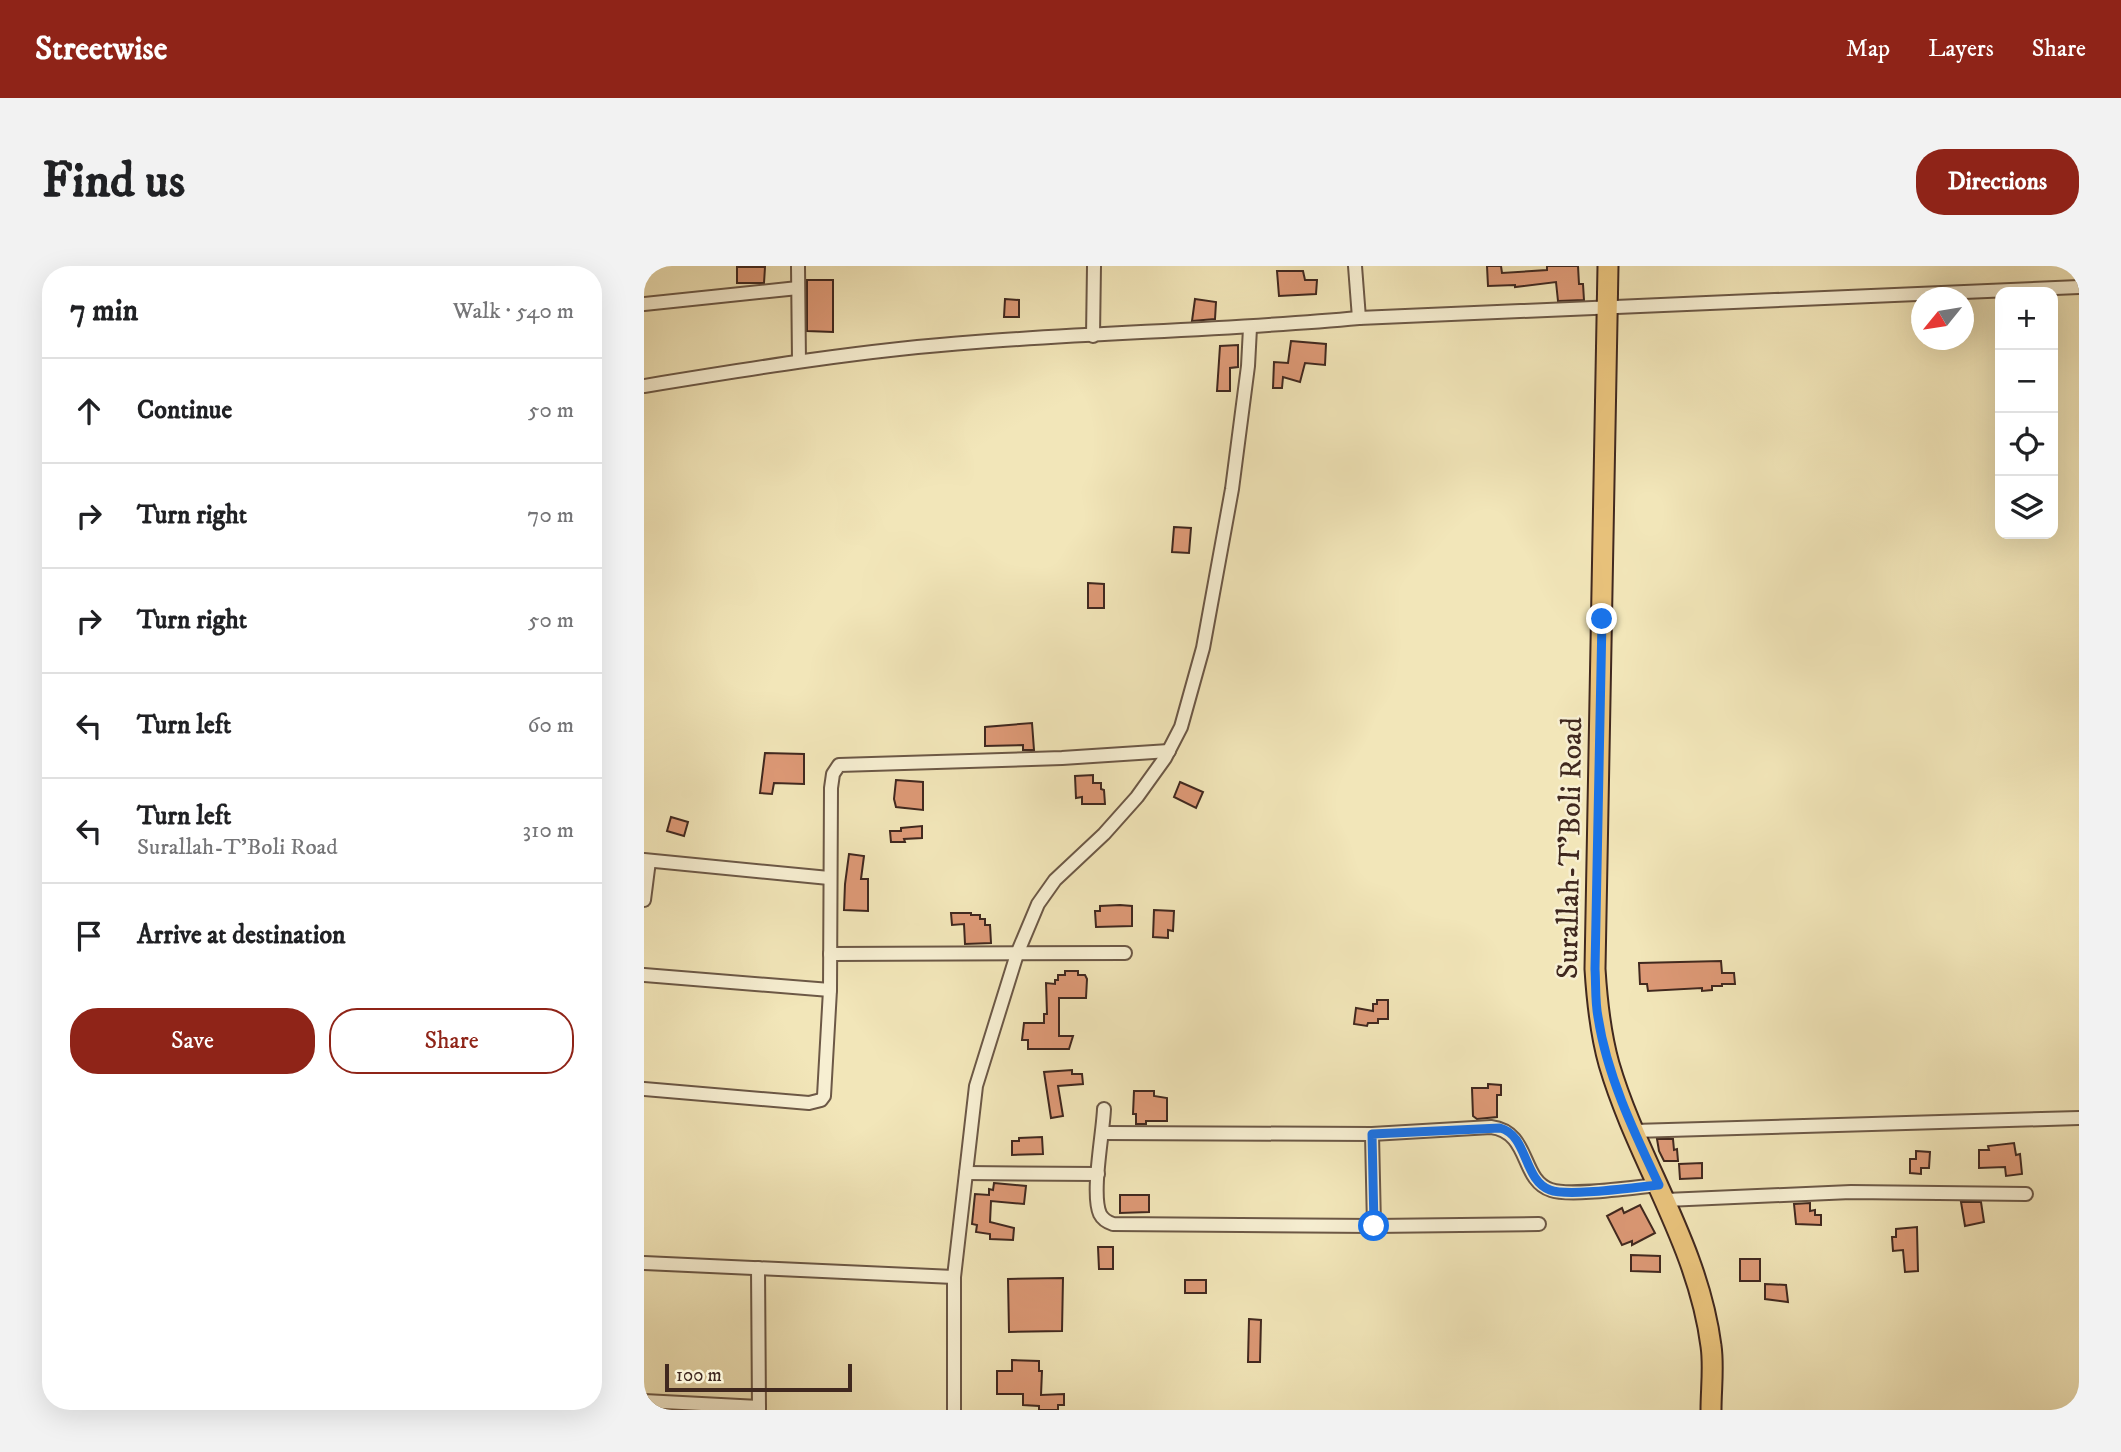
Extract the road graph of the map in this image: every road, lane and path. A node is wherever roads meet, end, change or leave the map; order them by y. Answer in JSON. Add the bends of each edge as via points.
{"nodes":[{"id":1,"x":798,"y":266,"type":"edge"},
{"id":2,"x":1094,"y":266,"type":"edge"},
{"id":3,"x":1355,"y":266,"type":"edge"},
{"id":4,"x":1608,"y":266,"type":"edge"},
{"id":5,"x":2079,"y":287,"type":"edge"},
{"id":6,"x":797,"y":288,"type":"junction"},
{"id":7,"x":644,"y":304,"type":"edge"},
{"id":8,"x":1609,"y":307,"type":"junction"},
{"id":9,"x":1359,"y":318,"type":"junction"},
{"id":10,"x":1250,"y":328,"type":"junction"},
{"id":11,"x":1093,"y":336,"type":"junction"},
{"id":12,"x":799,"y":361,"type":"junction"},
{"id":13,"x":644,"y":386,"type":"edge"},
{"id":14,"x":1169,"y":751,"type":"junction"},
{"id":15,"x":646,"y":861,"type":"edge"},
{"id":16,"x":829,"y":878,"type":"junction"},
{"id":17,"x":644,"y":900,"type":"edge"},
{"id":18,"x":1125,"y":953,"type":"dead end"},
{"id":19,"x":830,"y":954,"type":"junction"},
{"id":20,"x":1017,"y":954,"type":"junction"},
{"id":21,"x":644,"y":975,"type":"edge"},
{"id":22,"x":830,"y":990,"type":"junction"},
{"id":23,"x":644,"y":1089,"type":"edge"},
{"id":24,"x":1104,"y":1109,"type":"dead end"},
{"id":25,"x":2079,"y":1118,"type":"edge"},
{"id":26,"x":1634,"y":1131,"type":"junction"},
{"id":27,"x":1103,"y":1133,"type":"junction"},
{"id":28,"x":1372,"y":1134,"type":"junction"},
{"id":29,"x":966,"y":1173,"type":"junction"},
{"id":30,"x":1098,"y":1174,"type":"junction"},
{"id":31,"x":1662,"y":1193,"type":"junction"},
{"id":32,"x":2026,"y":1194,"type":"dead end"},
{"id":33,"x":1539,"y":1224,"type":"dead end"},
{"id":34,"x":1374,"y":1226,"type":"junction"},
{"id":35,"x":644,"y":1264,"type":"edge"},
{"id":36,"x":758,"y":1268,"type":"junction"},
{"id":37,"x":954,"y":1278,"type":"junction"},
{"id":38,"x":644,"y":1401,"type":"edge"},
{"id":39,"x":759,"y":1409,"type":"edge"},
{"id":40,"x":954,"y":1410,"type":"edge"},
{"id":41,"x":1711,"y":1410,"type":"edge"}],
"edges":[{"from":1,"to":6,"type":"street"},
{"from":2,"to":11,"type":"street"},
{"from":3,"to":9,"type":"street"},
{"from":4,"to":8,"type":"main road","name":"Surallah-T'Boli Road"},
{"from":5,"to":8,"type":"street"},
{"from":6,"to":7,"type":"street"},
{"from":6,"to":12,"type":"street"},
{"from":8,"to":9,"type":"street"},
{"from":8,"to":26,"type":"main road","name":"Surallah-T'Boli Road","via":[[1595,969],[1609,1065]]},
{"from":9,"to":10,"type":"street"},
{"from":10,"to":11,"type":"street"},
{"from":10,"to":14,"type":"street","via":[[1232,489],[1205,635],[1181,727]]},
{"from":11,"to":12,"type":"street","via":[[977,342]]},
{"from":12,"to":13,"type":"street"},
{"from":14,"to":16,"type":"street","via":[[839,765],[831,788]]},
{"from":14,"to":20,"type":"street","via":[[1137,797],[1055,880],[1030,919]]},
{"from":15,"to":16,"type":"street"},
{"from":15,"to":17,"type":"street"},
{"from":16,"to":19,"type":"street"},
{"from":18,"to":20,"type":"street"},
{"from":19,"to":20,"type":"street"},
{"from":19,"to":22,"type":"street"},
{"from":20,"to":29,"type":"street","via":[[976,1086]]},
{"from":21,"to":22,"type":"street"},
{"from":22,"to":23,"type":"street","via":[[821,1100],[809,1103]]},
{"from":24,"to":27,"type":"street"},
{"from":25,"to":26,"type":"street"},
{"from":26,"to":31,"type":"main road","name":"Surallah-T'Boli Road"},
{"from":27,"to":28,"type":"street"},
{"from":27,"to":30,"type":"street"},
{"from":28,"to":31,"type":"street","via":[[1500,1128],[1513,1135],[1535,1177],[1552,1191]]},
{"from":28,"to":34,"type":"street"},
{"from":29,"to":30,"type":"street"},
{"from":29,"to":37,"type":"street"},
{"from":30,"to":34,"type":"street","via":[[1099,1210],[1113,1224]]},
{"from":31,"to":32,"type":"street"},
{"from":31,"to":41,"type":"main road","name":"Surallah-T'Boli Road","via":[[1703,1301],[1712,1348]]},
{"from":33,"to":34,"type":"street"},
{"from":35,"to":36,"type":"street"},
{"from":36,"to":37,"type":"street"},
{"from":36,"to":39,"type":"street"},
{"from":37,"to":40,"type":"street"},
{"from":38,"to":39,"type":"street"}]}
